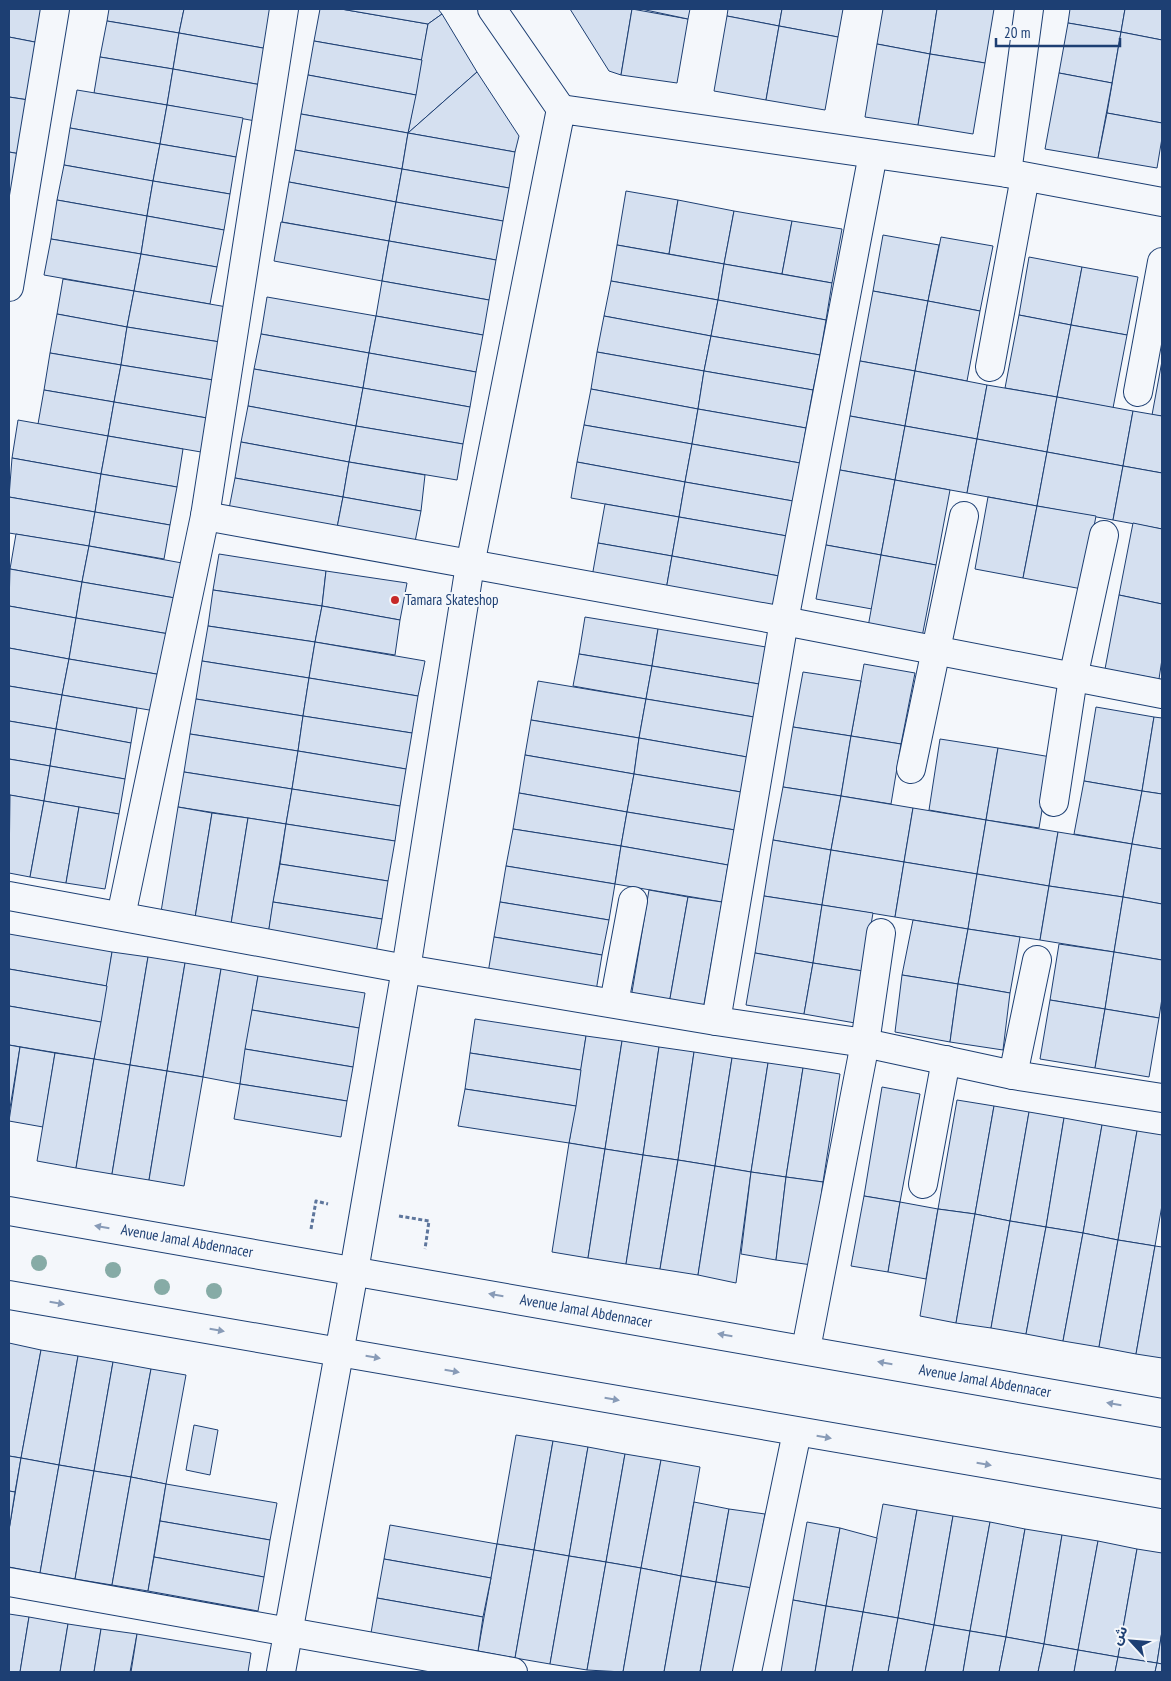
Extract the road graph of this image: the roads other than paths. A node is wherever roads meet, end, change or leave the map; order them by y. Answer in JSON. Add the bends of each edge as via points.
{"nodes":[{"id":1,"x":55,"y":9,"type":"edge"},
{"id":2,"x":284,"y":9,"type":"edge"},
{"id":3,"x":492,"y":9,"type":"edge"},
{"id":4,"x":1029,"y":9,"type":"edge"},
{"id":5,"x":561,"y":108,"type":"junction"},
{"id":6,"x":872,"y":154,"type":"junction"},
{"id":7,"x":1016,"y":175,"type":"junction"},
{"id":8,"x":1162,"y":202,"type":"edge"},
{"id":9,"x":1162,"y":262,"type":"edge"},
{"id":10,"x":9,"y":287,"type":"edge"},
{"id":11,"x":990,"y":367,"type":"dead end"},
{"id":12,"x":1138,"y":392,"type":"dead end"},
{"id":13,"x":205,"y":516,"type":"junction"},
{"id":14,"x":964,"y":516,"type":"dead end"},
{"id":15,"x":1104,"y":535,"type":"dead end"},
{"id":16,"x":470,"y":565,"type":"junction"},
{"id":17,"x":784,"y":621,"type":"junction"},
{"id":18,"x":936,"y":651,"type":"junction"},
{"id":19,"x":1073,"y":678,"type":"junction"},
{"id":20,"x":1162,"y":694,"type":"edge"},
{"id":21,"x":911,"y":769,"type":"dead end"},
{"id":22,"x":1054,"y":802,"type":"dead end"},
{"id":23,"x":9,"y":896,"type":"edge"},
{"id":24,"x":634,"y":901,"type":"dead end"},
{"id":25,"x":121,"y":916,"type":"junction"},
{"id":26,"x":881,"y":933,"type":"dead end"},
{"id":27,"x":1037,"y":960,"type":"dead end"},
{"id":28,"x":406,"y":970,"type":"junction"},
{"id":29,"x":614,"y":1003,"type":"junction"},
{"id":30,"x":716,"y":1022,"type":"junction"},
{"id":31,"x":864,"y":1043,"type":"junction"},
{"id":32,"x":946,"y":1060,"type":"junction"},
{"id":33,"x":1013,"y":1075,"type":"junction"},
{"id":34,"x":1162,"y":1097,"type":"edge"},
{"id":35,"x":923,"y":1184,"type":"dead end"},
{"id":36,"x":9,"y":1211,"type":"edge"},
{"id":37,"x":354,"y":1271,"type":"junction"},
{"id":38,"x":9,"y":1295,"type":"edge"},
{"id":39,"x":806,"y":1349,"type":"junction"},
{"id":40,"x":340,"y":1351,"type":"junction"},
{"id":41,"x":1162,"y":1413,"type":"edge"},
{"id":42,"x":797,"y":1432,"type":"junction"},
{"id":43,"x":1162,"y":1494,"type":"edge"},
{"id":44,"x":9,"y":1582,"type":"edge"},
{"id":45,"x":287,"y":1632,"type":"junction"},
{"id":46,"x":281,"y":1672,"type":"edge"},
{"id":47,"x":513,"y":1672,"type":"edge"},
{"id":48,"x":747,"y":1672,"type":"edge"}],
"edges":[{"from":1,"to":10,"type":"street"},
{"from":2,"to":13,"type":"street"},
{"from":3,"to":5,"type":"street"},
{"from":4,"to":7,"type":"street"},
{"from":5,"to":6,"type":"street"},
{"from":5,"to":16,"type":"street"},
{"from":6,"to":7,"type":"street"},
{"from":6,"to":17,"type":"street"},
{"from":7,"to":8,"type":"street"},
{"from":7,"to":11,"type":"street"},
{"from":9,"to":12,"type":"street"},
{"from":13,"to":16,"type":"street"},
{"from":13,"to":25,"type":"street"},
{"from":14,"to":18,"type":"street"},
{"from":15,"to":19,"type":"street"},
{"from":16,"to":17,"type":"street"},
{"from":16,"to":28,"type":"street"},
{"from":17,"to":18,"type":"street"},
{"from":17,"to":30,"type":"street"},
{"from":18,"to":19,"type":"street"},
{"from":18,"to":21,"type":"street"},
{"from":19,"to":20,"type":"street"},
{"from":19,"to":22,"type":"street"},
{"from":23,"to":25,"type":"street"},
{"from":24,"to":29,"type":"street"},
{"from":25,"to":28,"type":"street"},
{"from":26,"to":31,"type":"street"},
{"from":27,"to":33,"type":"street"},
{"from":28,"to":29,"type":"street"},
{"from":28,"to":37,"type":"street"},
{"from":29,"to":30,"type":"street"},
{"from":30,"to":31,"type":"street"},
{"from":31,"to":32,"type":"street"},
{"from":31,"to":39,"type":"street"},
{"from":32,"to":33,"type":"street"},
{"from":32,"to":35,"type":"street"},
{"from":33,"to":34,"type":"street"},
{"from":37,"to":36,"type":"street","name":"Avenue Jamal Abdennacer","one_way":true},
{"from":39,"to":37,"type":"street","name":"Avenue Jamal Abdennacer","one_way":true},
{"from":37,"to":40,"type":"street"},
{"from":38,"to":40,"type":"street","one_way":true},
{"from":41,"to":39,"type":"street","name":"Avenue Jamal Abdennacer","one_way":true},
{"from":40,"to":42,"type":"street","one_way":true},
{"from":40,"to":45,"type":"street"},
{"from":42,"to":43,"type":"street","one_way":true},
{"from":42,"to":48,"type":"street"},
{"from":44,"to":45,"type":"street"},
{"from":45,"to":46,"type":"street"},
{"from":45,"to":47,"type":"street"}]}
